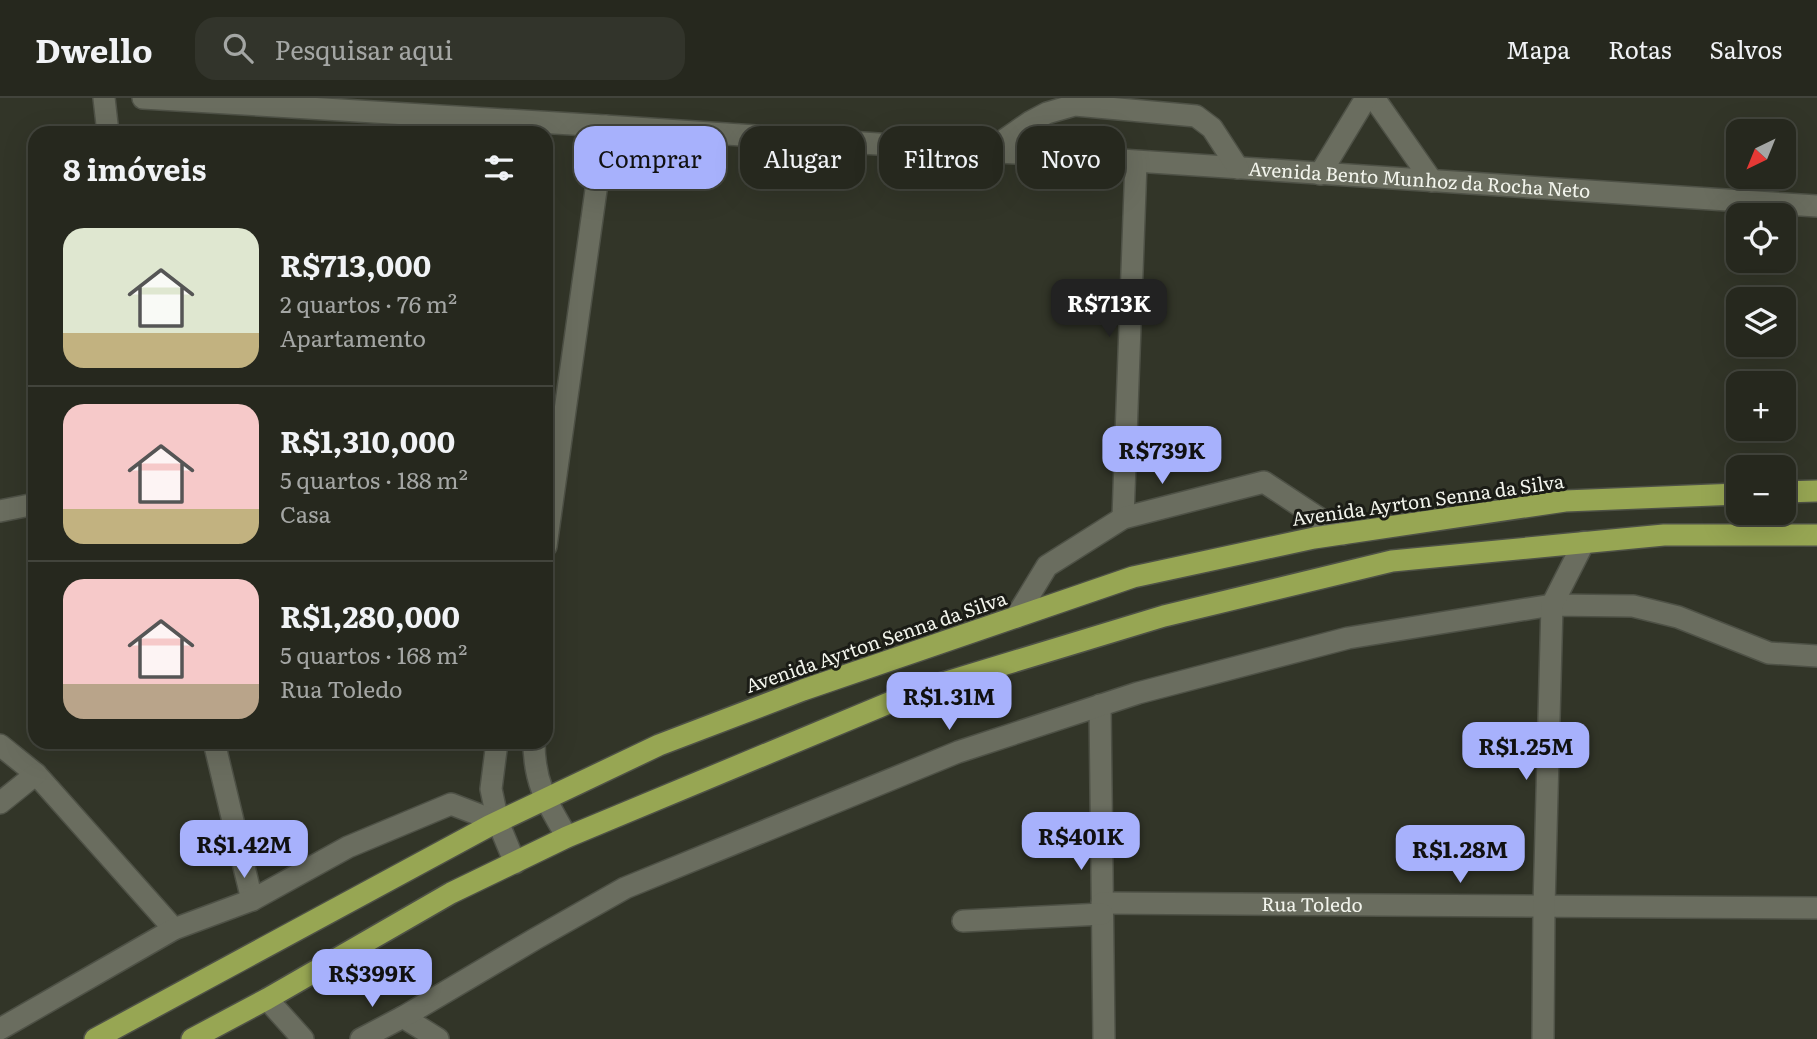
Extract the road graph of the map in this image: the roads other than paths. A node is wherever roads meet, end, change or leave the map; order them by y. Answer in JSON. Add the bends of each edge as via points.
{"nodes":[{"id":1,"x":104,"y":98,"type":"edge"},
{"id":2,"x":143,"y":98,"type":"edge"},
{"id":3,"x":1366,"y":98,"type":"edge"},
{"id":4,"x":1374,"y":98,"type":"edge"},
{"id":5,"x":483,"y":108,"type":"edge"},
{"id":6,"x":107,"y":126,"type":"edge"},
{"id":7,"x":605,"y":126,"type":"edge"},
{"id":8,"x":726,"y":134,"type":"edge"},
{"id":9,"x":1003,"y":141,"type":"edge"},
{"id":10,"x":879,"y":145,"type":"edge"},
{"id":11,"x":1003,"y":153,"type":"edge"},
{"id":12,"x":1136,"y":162,"type":"junction"},
{"id":13,"x":1238,"y":168,"type":"junction"},
{"id":14,"x":1320,"y":174,"type":"junction"},
{"id":15,"x":1432,"y":181,"type":"junction"},
{"id":16,"x":595,"y":189,"type":"edge"},
{"id":17,"x":1817,"y":206,"type":"edge"},
{"id":18,"x":553,"y":440,"type":"edge"},
{"id":19,"x":1817,"y":491,"type":"edge"},
{"id":20,"x":1796,"y":492,"type":"edge"},
{"id":21,"x":1726,"y":495,"type":"edge"},
{"id":22,"x":28,"y":505,"type":"edge"},
{"id":23,"x":0,"y":511,"type":"edge"},
{"id":24,"x":1124,"y":518,"type":"junction"},
{"id":25,"x":1343,"y":534,"type":"junction"},
{"id":26,"x":1817,"y":535,"type":"edge"},
{"id":27,"x":1584,"y":542,"type":"junction"},
{"id":28,"x":1552,"y":604,"type":"junction"},
{"id":29,"x":1016,"y":617,"type":"junction"},
{"id":30,"x":1817,"y":656,"type":"edge"},
{"id":31,"x":1100,"y":705,"type":"junction"},
{"id":32,"x":0,"y":745,"type":"edge"},
{"id":33,"x":216,"y":749,"type":"edge"},
{"id":34,"x":496,"y":749,"type":"edge"},
{"id":35,"x":534,"y":749,"type":"edge"},
{"id":36,"x":36,"y":774,"type":"junction"},
{"id":37,"x":545,"y":798,"type":"junction"},
{"id":38,"x":0,"y":803,"type":"edge"},
{"id":39,"x":498,"y":822,"type":"junction"},
{"id":40,"x":567,"y":837,"type":"junction"},
{"id":41,"x":515,"y":863,"type":"junction"},
{"id":42,"x":251,"y":900,"type":"junction"},
{"id":43,"x":1544,"y":906,"type":"junction"},
{"id":44,"x":1102,"y":908,"type":"junction"},
{"id":45,"x":1817,"y":908,"type":"edge"},
{"id":46,"x":962,"y":920,"type":"dead end"},
{"id":47,"x":174,"y":929,"type":"junction"},
{"id":48,"x":267,"y":999,"type":"junction"},
{"id":49,"x":403,"y":1017,"type":"junction"},
{"id":50,"x":0,"y":1029,"type":"edge"},
{"id":51,"x":95,"y":1039,"type":"edge"},
{"id":52,"x":192,"y":1039,"type":"edge"},
{"id":53,"x":303,"y":1039,"type":"edge"},
{"id":54,"x":361,"y":1039,"type":"edge"},
{"id":55,"x":438,"y":1039,"type":"edge"},
{"id":56,"x":1104,"y":1039,"type":"edge"},
{"id":57,"x":1543,"y":1039,"type":"edge"}],
"edges":[{"from":1,"to":6,"type":"street"},
{"from":2,"to":5,"type":"street","name":"Avenida Bento Munhoz da Rocha Neto"},
{"from":3,"to":14,"type":"street"},
{"from":4,"to":15,"type":"street"},
{"from":5,"to":7,"type":"street","name":"Avenida Bento Munhoz da Rocha Neto"},
{"from":8,"to":10,"type":"street","name":"Avenida Bento Munhoz da Rocha Neto"},
{"from":9,"to":13,"type":"street","via":[[1047,113],[1075,104],[1196,116],[1212,128]]},
{"from":11,"to":12,"type":"street","name":"Avenida Bento Munhoz da Rocha Neto"},
{"from":12,"to":13,"type":"street","name":"Avenida Bento Munhoz da Rocha Neto"},
{"from":12,"to":24,"type":"street"},
{"from":13,"to":14,"type":"street","name":"Avenida Bento Munhoz da Rocha Neto"},
{"from":14,"to":15,"type":"street","name":"Avenida Bento Munhoz da Rocha Neto"},
{"from":15,"to":17,"type":"street","name":"Avenida Bento Munhoz da Rocha Neto"},
{"from":16,"to":18,"type":"street"},
{"from":19,"to":20,"type":"highway"},
{"from":21,"to":25,"type":"highway","name":"Avenida Ayrton Senna da Silva","via":[[1564,502]]},
{"from":22,"to":23,"type":"street"},
{"from":24,"to":25,"type":"street","via":[[1265,482]]},
{"from":24,"to":29,"type":"street","via":[[1047,566]]},
{"from":25,"to":29,"type":"highway","name":"Avenida Ayrton Senna da Silva","via":[[1133,577]]},
{"from":26,"to":27,"type":"highway","via":[[1664,535]]},
{"from":27,"to":28,"type":"street"},
{"from":27,"to":40,"type":"highway","via":[[1392,561],[1164,616],[920,691]]},
{"from":28,"to":30,"type":"street","via":[[1633,606],[1678,617],[1769,653]]},
{"from":28,"to":31,"type":"street","via":[[1348,638]]},
{"from":28,"to":43,"type":"street"},
{"from":29,"to":37,"type":"highway","name":"Avenida Ayrton Senna da Silva","via":[[803,690],[659,746]]},
{"from":31,"to":44,"type":"street"},
{"from":31,"to":49,"type":"street","via":[[958,752],[625,888]]},
{"from":32,"to":36,"type":"street"},
{"from":33,"to":42,"type":"street"},
{"from":34,"to":39,"type":"street","via":[[491,789]]},
{"from":35,"to":37,"type":"street"},
{"from":36,"to":38,"type":"street"},
{"from":36,"to":47,"type":"street"},
{"from":37,"to":39,"type":"highway","name":"Avenida Ayrton Senna da Silva"},
{"from":37,"to":40,"type":"street"},
{"from":39,"to":41,"type":"street"},
{"from":39,"to":42,"type":"street","via":[[451,804],[348,847]]},
{"from":39,"to":51,"type":"highway","name":"Avenida Ayrton Senna da Silva"},
{"from":40,"to":41,"type":"highway"},
{"from":41,"to":48,"type":"highway","via":[[451,893]]},
{"from":42,"to":47,"type":"street"},
{"from":43,"to":44,"type":"street","name":"Rua Toledo"},
{"from":43,"to":45,"type":"street","name":"Rua Toledo"},
{"from":43,"to":57,"type":"street"},
{"from":44,"to":46,"type":"street","name":"Rua Toledo"},
{"from":44,"to":56,"type":"street"},
{"from":47,"to":50,"type":"street"},
{"from":48,"to":52,"type":"highway"},
{"from":48,"to":53,"type":"street"},
{"from":49,"to":54,"type":"street"},
{"from":49,"to":55,"type":"street"}]}
